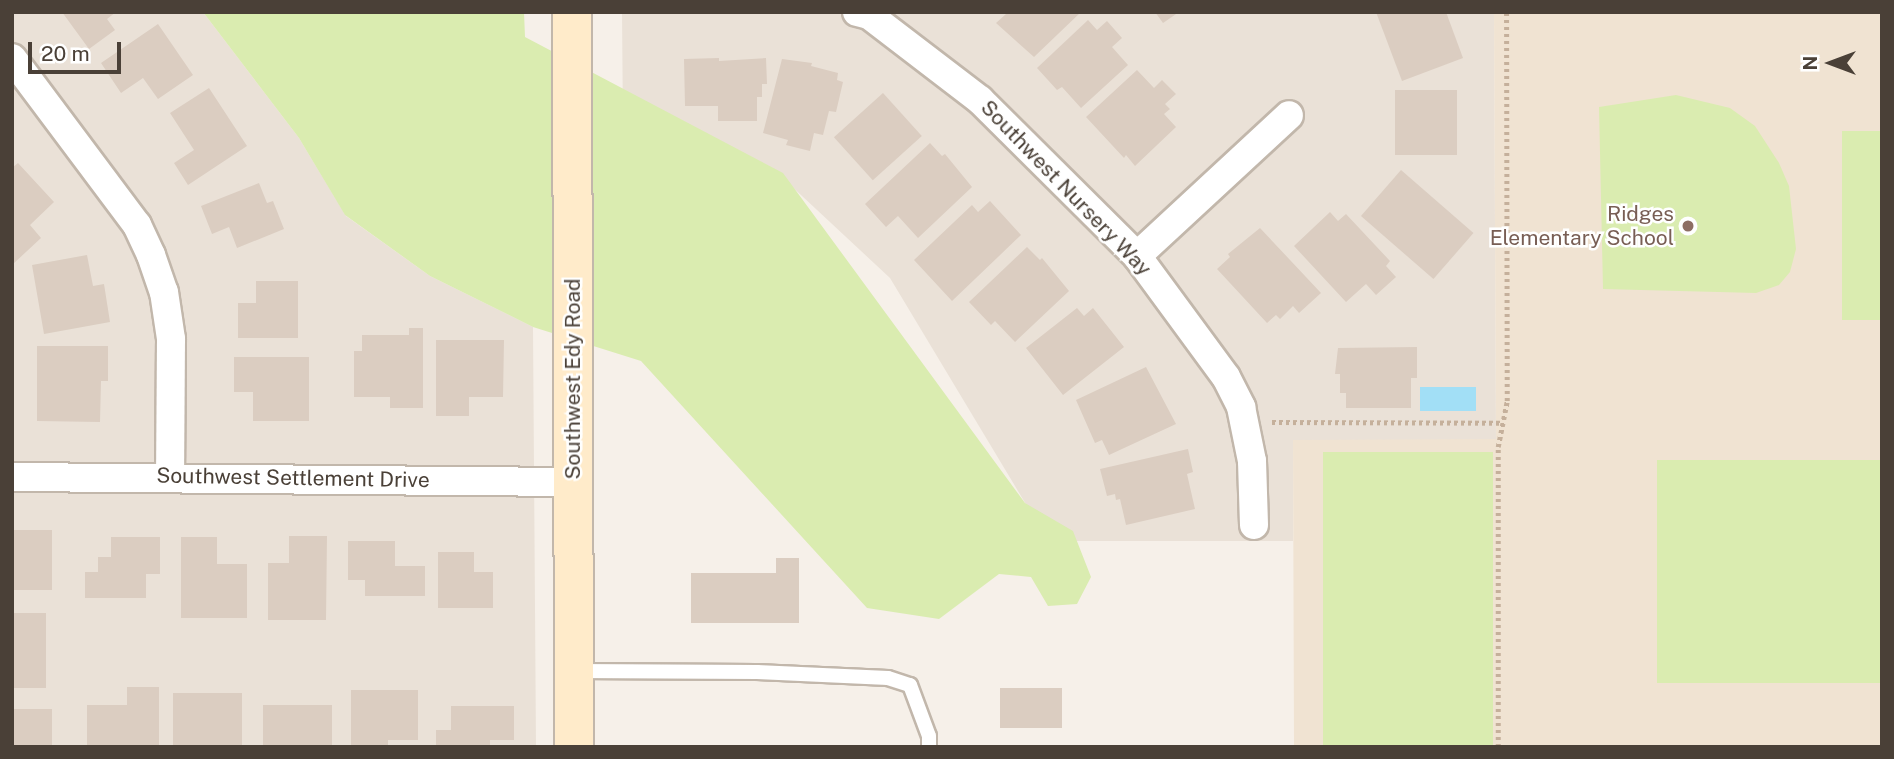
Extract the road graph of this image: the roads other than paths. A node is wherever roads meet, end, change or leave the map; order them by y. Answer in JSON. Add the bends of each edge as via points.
{"nodes":[{"id":1,"x":572,"y":12,"type":"edge"},
{"id":2,"x":857,"y":12,"type":"edge"},
{"id":3,"x":12,"y":58,"type":"edge"},
{"id":4,"x":1289,"y":114,"type":"dead end"},
{"id":5,"x":1137,"y":256,"type":"junction"},
{"id":6,"x":170,"y":476,"type":"junction"},
{"id":7,"x":12,"y":477,"type":"edge"},
{"id":8,"x":573,"y":482,"type":"junction"},
{"id":9,"x":1254,"y":525,"type":"dead end"},
{"id":10,"x":574,"y":671,"type":"junction"},
{"id":11,"x":574,"y":747,"type":"edge"},
{"id":12,"x":929,"y":747,"type":"edge"}],
"edges":[{"from":1,"to":8,"type":"main road","name":"Southwest Edy Road"},
{"from":2,"to":5,"type":"street","name":"Southwest Nursery Way","via":[[869,15],[980,100]]},
{"from":3,"to":6,"type":"street","via":[[137,225],[164,292],[171,339]]},
{"from":4,"to":5,"type":"street"},
{"from":5,"to":9,"type":"street","name":"Southwest Nursery Way","via":[[1226,377],[1246,422]]},
{"from":6,"to":7,"type":"street","name":"Southwest Settlement Drive"},
{"from":6,"to":8,"type":"street","name":"Southwest Settlement Drive"},
{"from":8,"to":10,"type":"main road","name":"Southwest Edy Road"},
{"from":10,"to":11,"type":"main road","name":"Southwest Edy Road"},
{"from":10,"to":12,"type":"lane","via":[[888,678],[909,685]]}]}
